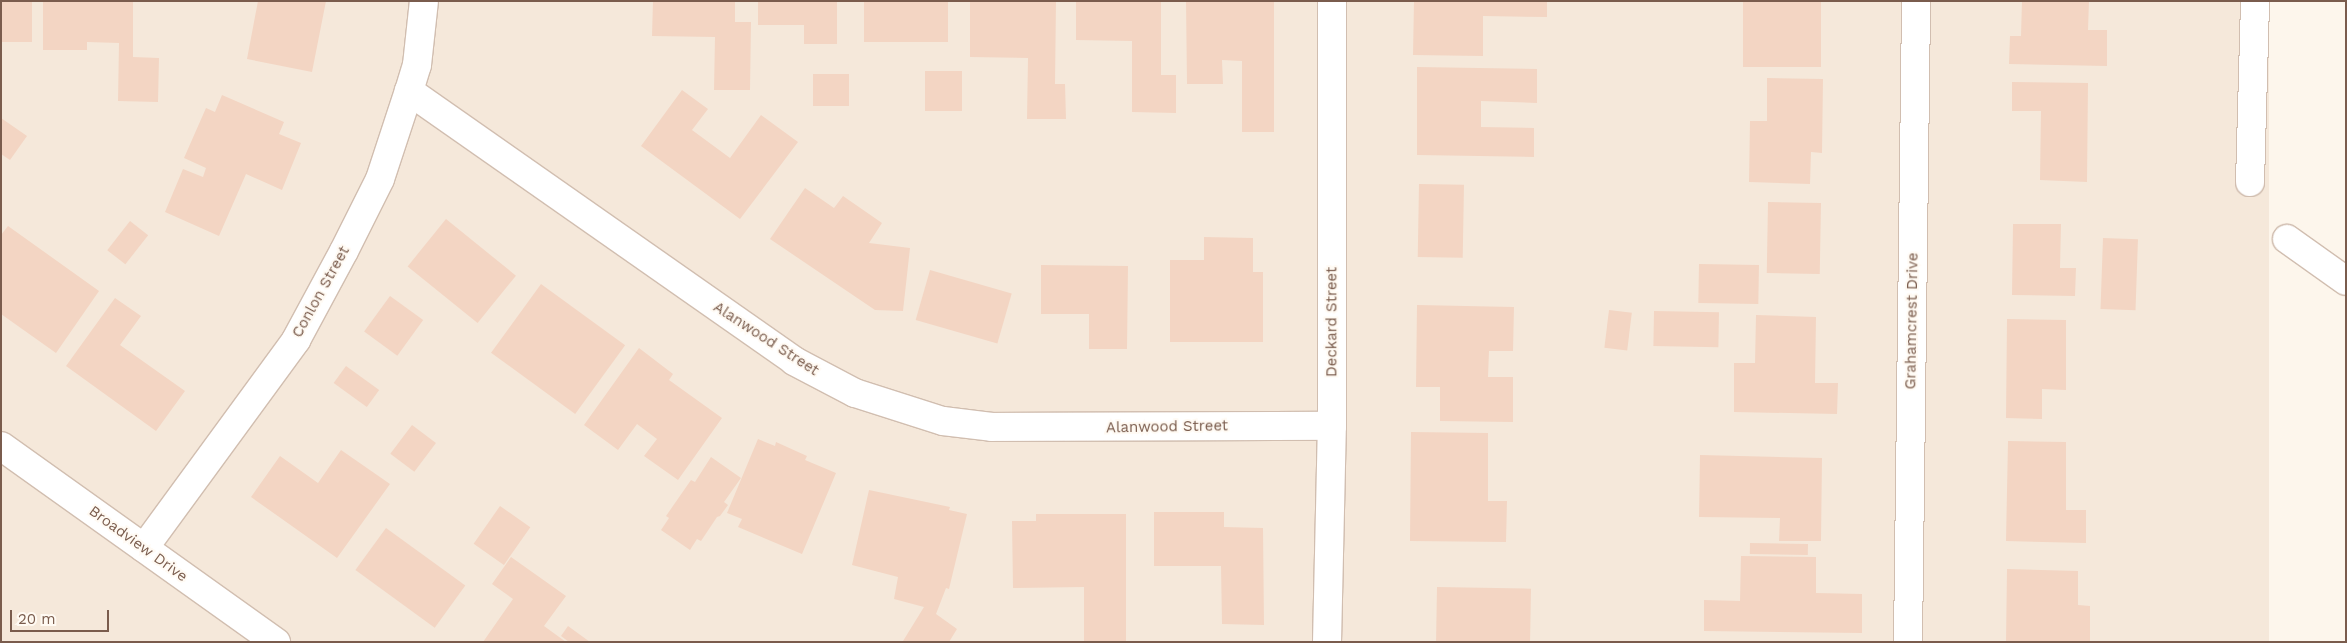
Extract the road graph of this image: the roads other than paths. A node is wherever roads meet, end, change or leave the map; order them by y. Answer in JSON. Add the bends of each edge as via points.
{"nodes":[{"id":1,"x":424,"y":1,"type":"edge"},
{"id":2,"x":1332,"y":1,"type":"edge"},
{"id":3,"x":1916,"y":1,"type":"edge"},
{"id":4,"x":2255,"y":1,"type":"edge"},
{"id":5,"x":409,"y":91,"type":"junction"},
{"id":6,"x":2250,"y":182,"type":"dead end"},
{"id":7,"x":2287,"y":239,"type":"dead end"},
{"id":8,"x":2346,"y":281,"type":"edge"},
{"id":9,"x":1332,"y":426,"type":"junction"},
{"id":10,"x":1,"y":446,"type":"edge"},
{"id":11,"x":144,"y":548,"type":"junction"},
{"id":12,"x":276,"y":642,"type":"edge"},
{"id":13,"x":1327,"y":642,"type":"edge"},
{"id":14,"x":1908,"y":642,"type":"edge"}],
"edges":[{"from":1,"to":5,"type":"street","name":"Conlon Street","via":[[417,65]]},
{"from":2,"to":9,"type":"street","name":"Deckard Street"},
{"from":3,"to":14,"type":"street","name":"Grahamcrest Drive"},
{"from":4,"to":6,"type":"street"},
{"from":5,"to":9,"type":"street","name":"Alanwood Street","via":[[794,361],[855,393],[943,421],[992,427]]},
{"from":5,"to":11,"type":"street","name":"Conlon Street","via":[[380,179],[296,340]]},
{"from":7,"to":8,"type":"street"},
{"from":9,"to":13,"type":"street","name":"Deckard Street"},
{"from":10,"to":11,"type":"street","name":"Broadview Drive"},
{"from":11,"to":12,"type":"street","name":"Broadview Drive"}]}
